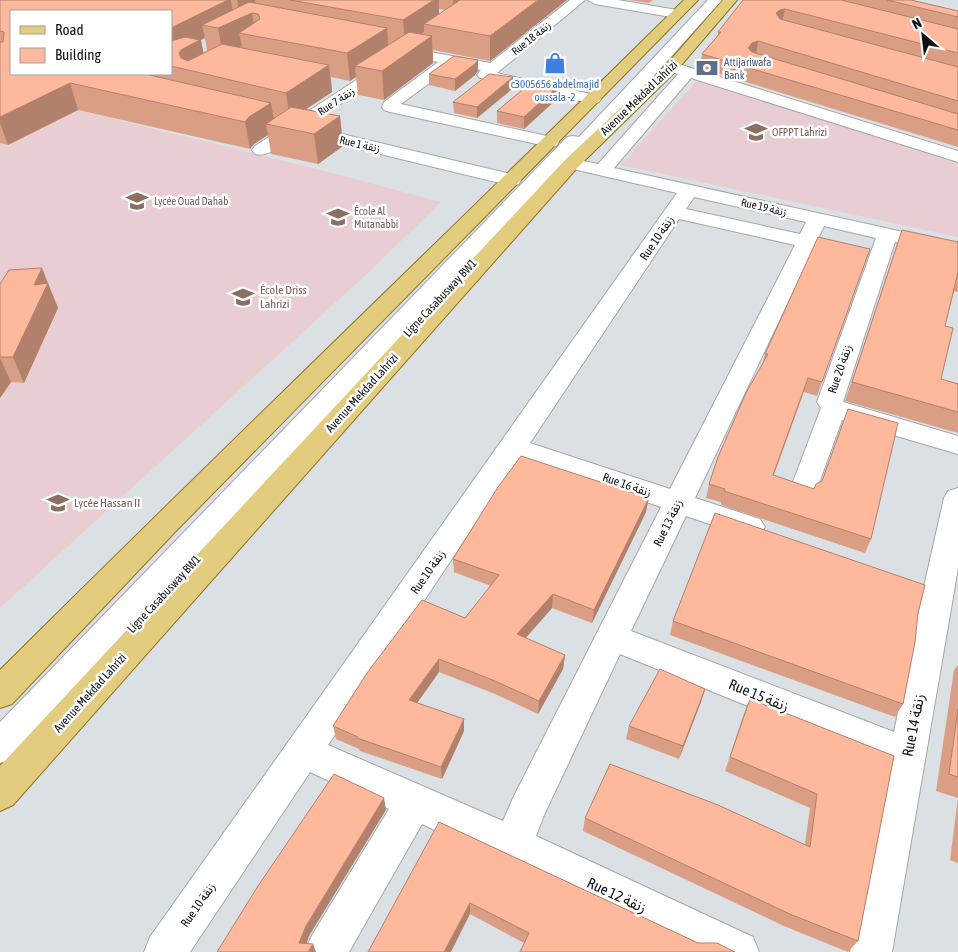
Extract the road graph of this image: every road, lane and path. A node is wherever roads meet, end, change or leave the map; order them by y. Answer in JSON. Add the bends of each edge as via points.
{"nodes":[{"id":1,"x":578,"y":0,"type":"edge"},
{"id":2,"x":595,"y":0,"type":"edge"},
{"id":3,"x":691,"y":0,"type":"edge"},
{"id":4,"x":706,"y":0,"type":"edge"},
{"id":5,"x":715,"y":0,"type":"edge"},
{"id":6,"x":730,"y":0,"type":"edge"},
{"id":7,"x":677,"y":14,"type":"junction"},
{"id":8,"x":424,"y":41,"type":"edge"},
{"id":9,"x":379,"y":47,"type":"edge"},
{"id":10,"x":408,"y":52,"type":"junction"},
{"id":11,"x":451,"y":60,"type":"junction"},
{"id":12,"x":680,"y":69,"type":"junction"},
{"id":13,"x":489,"y":72,"type":"junction"},
{"id":14,"x":336,"y":85,"type":"edge"},
{"id":15,"x":528,"y":86,"type":"junction"},
{"id":16,"x":354,"y":89,"type":"junction"},
{"id":17,"x":514,"y":97,"type":"edge"},
{"id":18,"x":593,"y":99,"type":"junction"},
{"id":19,"x":494,"y":115,"type":"dead end"},
{"id":20,"x":276,"y":124,"type":"edge"},
{"id":21,"x":480,"y":127,"type":"junction"},
{"id":22,"x":295,"y":128,"type":"junction"},
{"id":23,"x":936,"y":133,"type":"edge"},
{"id":24,"x":550,"y":142,"type":"junction"},
{"id":25,"x":921,"y":145,"type":"junction"},
{"id":26,"x":261,"y":150,"type":"dead end"},
{"id":27,"x":958,"y":157,"type":"edge"},
{"id":28,"x":570,"y":164,"type":"junction"},
{"id":29,"x":602,"y":171,"type":"junction"},
{"id":30,"x":512,"y":180,"type":"junction"},
{"id":31,"x":682,"y":201,"type":"junction"},
{"id":32,"x":812,"y":231,"type":"junction"},
{"id":33,"x":887,"y":234,"type":"junction"},
{"id":34,"x":958,"y":250,"type":"edge"},
{"id":35,"x":834,"y":408,"type":"junction"},
{"id":36,"x":958,"y":445,"type":"edge"},
{"id":37,"x":514,"y":447,"type":"junction"},
{"id":38,"x":805,"y":487,"type":"edge"},
{"id":39,"x":958,"y":498,"type":"edge"},
{"id":40,"x":678,"y":503,"type":"junction"},
{"id":41,"x":771,"y":534,"type":"edge"},
{"id":42,"x":612,"y":637,"type":"junction"},
{"id":43,"x":0,"y":693,"type":"edge"},
{"id":44,"x":0,"y":747,"type":"edge"},
{"id":45,"x":303,"y":752,"type":"junction"},
{"id":46,"x":907,"y":754,"type":"junction"},
{"id":47,"x":0,"y":771,"type":"edge"},
{"id":48,"x":0,"y":793,"type":"edge"},
{"id":49,"x":414,"y":802,"type":"junction"},
{"id":50,"x":517,"y":836,"type":"junction"},
{"id":51,"x":165,"y":952,"type":"edge"},
{"id":52,"x":326,"y":952,"type":"edge"},
{"id":53,"x":738,"y":952,"type":"edge"},
{"id":54,"x":871,"y":952,"type":"edge"}],
"edges":[{"from":1,"to":13,"type":"street","name":"Rue 18 زنقة"},
{"from":2,"to":7,"type":"street"},
{"from":3,"to":7,"type":"main road"},
{"from":4,"to":44,"type":"street","name":"Ligne Casabusway BW1"},
{"from":5,"to":47,"type":"street","name":"Ligne Casabusway BW1"},
{"from":6,"to":12,"type":"main road","name":"Avenue Mekdad Lahrizi"},
{"from":7,"to":18,"type":"main road"},
{"from":8,"to":10,"type":"street","name":"Rue 7 زنقة"},
{"from":9,"to":10,"type":"street"},
{"from":10,"to":11,"type":"street"},
{"from":10,"to":16,"type":"street","name":"Rue 7 زنقة"},
{"from":11,"to":13,"type":"street"},
{"from":11,"to":21,"type":"street","via":[[389,106]]},
{"from":12,"to":25,"type":"street","via":[[740,80]]},
{"from":12,"to":28,"type":"main road","name":"Avenue Mekdad Lahrizi"},
{"from":12,"to":29,"type":"street"},
{"from":13,"to":15,"type":"street"},
{"from":14,"to":16,"type":"street"},
{"from":15,"to":17,"type":"street"},
{"from":15,"to":18,"type":"street"},
{"from":16,"to":22,"type":"street","name":"Rue 7 زنقة"},
{"from":18,"to":24,"type":"main road"},
{"from":19,"to":21,"type":"street"},
{"from":20,"to":22,"type":"street","name":"Rue 1 زنقة"},
{"from":21,"to":24,"type":"street"},
{"from":22,"to":26,"type":"street","name":"Rue 7 زنقة"},
{"from":22,"to":30,"type":"street","name":"Rue 1 زنقة"},
{"from":23,"to":25,"type":"street"},
{"from":24,"to":30,"type":"main road"},
{"from":25,"to":27,"type":"street"},
{"from":28,"to":29,"type":"street"},
{"from":28,"to":48,"type":"main road","name":"Avenue Mekdad Lahrizi"},
{"from":29,"to":31,"type":"street"},
{"from":30,"to":43,"type":"main road","via":[[165,524]]},
{"from":31,"to":32,"type":"street"},
{"from":31,"to":37,"type":"street","name":"Rue 10 زنقة"},
{"from":32,"to":33,"type":"street"},
{"from":32,"to":40,"type":"street","name":"Rue 13 زنقة"},
{"from":33,"to":34,"type":"street"},
{"from":33,"to":35,"type":"street","name":"Rue 20 زنقة","via":[[830,398]]},
{"from":35,"to":36,"type":"street","name":"Rue 20 زنقة"},
{"from":35,"to":38,"type":"street"},
{"from":37,"to":40,"type":"street","name":"Rue 16 زنقة"},
{"from":37,"to":45,"type":"street","name":"Rue 10 زنقة"},
{"from":39,"to":46,"type":"street","name":"Rue 14 زنقة","via":[[924,586]]},
{"from":40,"to":41,"type":"street","name":"Rue 16 زنقة"},
{"from":40,"to":42,"type":"street","name":"Rue 13 زنقة"},
{"from":42,"to":46,"type":"street","name":"Rue 15 زنقة"},
{"from":42,"to":50,"type":"street","name":"Rue 13 زنقة"},
{"from":45,"to":49,"type":"street","name":"Rue 12 زنقة"},
{"from":45,"to":51,"type":"street","name":"Rue 10 زنقة"},
{"from":46,"to":54,"type":"street","name":"Rue 14 زنقة"},
{"from":49,"to":50,"type":"street","name":"Rue 12 زنقة"},
{"from":49,"to":52,"type":"street"},
{"from":50,"to":53,"type":"street","name":"Rue 12 زنقة"}]}
